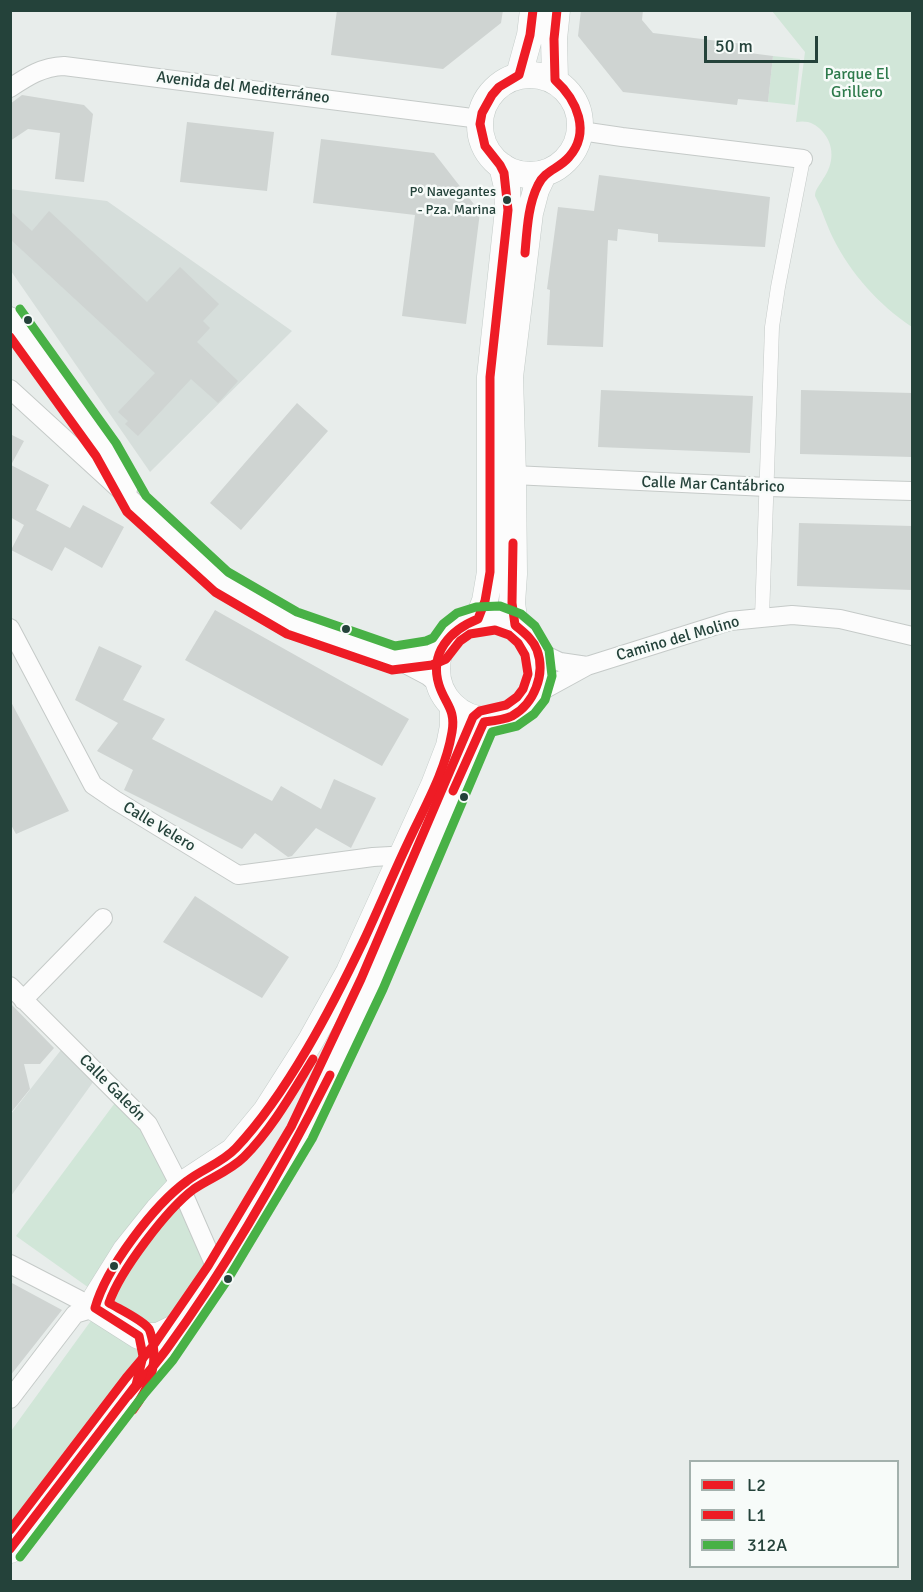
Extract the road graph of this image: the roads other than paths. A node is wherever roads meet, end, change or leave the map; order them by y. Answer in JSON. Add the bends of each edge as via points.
{"nodes":[{"id":1,"x":533,"y":10,"type":"edge"},
{"id":2,"x":557,"y":10,"type":"edge"},
{"id":3,"x":519,"y":75,"type":"junction"},
{"id":4,"x":555,"y":80,"type":"junction"},
{"id":5,"x":10,"y":88,"type":"edge"},
{"id":6,"x":480,"y":119,"type":"junction"},
{"id":7,"x":580,"y":131,"type":"junction"},
{"id":8,"x":803,"y":159,"type":"joint"},
{"id":9,"x":502,"y":166,"type":"junction"},
{"id":10,"x":544,"y":173,"type":"junction"},
{"id":11,"x":10,"y":316,"type":"edge"},
{"id":12,"x":10,"y":389,"type":"edge"},
{"id":13,"x":513,"y":475,"type":"junction"},
{"id":14,"x":767,"y":487,"type":"junction"},
{"id":15,"x":912,"y":491,"type":"edge"},
{"id":16,"x":136,"y":504,"type":"junction"},
{"id":17,"x":762,"y":617,"type":"junction"},
{"id":18,"x":478,"y":619,"type":"junction"},
{"id":19,"x":515,"y":625,"type":"junction"},
{"id":20,"x":10,"y":628,"type":"edge"},
{"id":21,"x":912,"y":636,"type":"edge"},
{"id":22,"x":441,"y":648,"type":"junction"},
{"id":23,"x":537,"y":651,"type":"junction"},
{"id":24,"x":394,"y":658,"type":"junction"},
{"id":25,"x":586,"y":666,"type":"junction"},
{"id":26,"x":439,"y":685,"type":"junction"},
{"id":27,"x":534,"y":695,"type":"junction"},
{"id":28,"x":453,"y":707,"type":"junction"},
{"id":29,"x":484,"y":722,"type":"junction"},
{"id":30,"x":399,"y":861,"type":"junction"},
{"id":31,"x":103,"y":918,"type":"dead end"},
{"id":32,"x":17,"y":993,"type":"edge"},
{"id":33,"x":180,"y":1185,"type":"junction"},
{"id":34,"x":10,"y":1264,"type":"edge"},
{"id":35,"x":218,"y":1273,"type":"junction"},
{"id":36,"x":82,"y":1306,"type":"junction"},
{"id":37,"x":186,"y":1323,"type":"junction"},
{"id":38,"x":138,"y":1336,"type":"junction"},
{"id":39,"x":136,"y":1385,"type":"junction"},
{"id":40,"x":10,"y":1400,"type":"edge"},
{"id":41,"x":10,"y":1550,"type":"edge"}],
"edges":[{"from":1,"to":3,"type":"main road"},
{"from":2,"to":4,"type":"main road"},
{"from":3,"to":4,"type":"main road"},
{"from":3,"to":6,"type":"main road","via":[[493,91]]},
{"from":4,"to":7,"type":"main road","via":[[575,101]]},
{"from":5,"to":6,"type":"street","name":"Avenida del Mediterráneo","via":[[49,67],[75,68]]},
{"from":6,"to":9,"type":"main road","via":[[484,145]]},
{"from":7,"to":8,"type":"street"},
{"from":7,"to":10,"type":"main road","via":[[569,158]]},
{"from":8,"to":14,"type":"street","via":[[772,327]]},
{"from":9,"to":10,"type":"main road","via":[[515,173]]},
{"from":9,"to":18,"type":"main road","via":[[508,210],[490,377],[490,572]]},
{"from":10,"to":13,"type":"main road","via":[[530,213],[510,377]]},
{"from":11,"to":16,"type":"street","via":[[106,450]]},
{"from":12,"to":16,"type":"street"},
{"from":13,"to":14,"type":"street","name":"Calle Mar Cantábrico"},
{"from":13,"to":19,"type":"main road"},
{"from":14,"to":15,"type":"street","name":"Calle Mar Cantábrico"},
{"from":14,"to":17,"type":"street"},
{"from":16,"to":24,"type":"street","via":[[222,582],[292,623]]},
{"from":17,"to":21,"type":"street","name":"Camino del Molino","via":[[840,619]]},
{"from":17,"to":25,"type":"street","name":"Camino del Molino","via":[[730,621]]},
{"from":18,"to":19,"type":"main road","via":[[497,618]]},
{"from":18,"to":22,"type":"main road","via":[[451,633]]},
{"from":19,"to":23,"type":"main road"},
{"from":20,"to":30,"type":"street","name":"Calle Velero","via":[[93,785],[238,875],[373,857],[391,856]]},
{"from":22,"to":24,"type":"street"},
{"from":22,"to":26,"type":"main road","via":[[436,667]]},
{"from":23,"to":25,"type":"street","name":"Camino del Molino","via":[[560,662]]},
{"from":23,"to":27,"type":"main road","via":[[540,675]]},
{"from":24,"to":26,"type":"street"},
{"from":25,"to":27,"type":"street","name":"Camino del Molino"},
{"from":26,"to":28,"type":"main road"},
{"from":27,"to":29,"type":"main road","via":[[511,716]]},
{"from":28,"to":29,"type":"main road"},
{"from":28,"to":30,"type":"main road","via":[[449,746]]},
{"from":29,"to":35,"type":"main road","via":[[339,1057],[302,1133]]},
{"from":30,"to":33,"type":"main road","via":[[349,972],[266,1111],[233,1151]]},
{"from":31,"to":32,"type":"street"},
{"from":32,"to":33,"type":"street","name":"Calle Galeón","via":[[148,1124]]},
{"from":33,"to":35,"type":"street","name":"Calle Galeón"},
{"from":33,"to":36,"type":"main road","via":[[126,1250],[96,1298]]},
{"from":34,"to":36,"type":"street"},
{"from":35,"to":37,"type":"main road"},
{"from":36,"to":38,"type":"main road"},
{"from":36,"to":40,"type":"street"},
{"from":37,"to":38,"type":"main road","via":[[158,1336]]},
{"from":37,"to":39,"type":"main road"},
{"from":38,"to":39,"type":"main road","via":[[144,1356]]},
{"from":39,"to":41,"type":"main road"}]}
